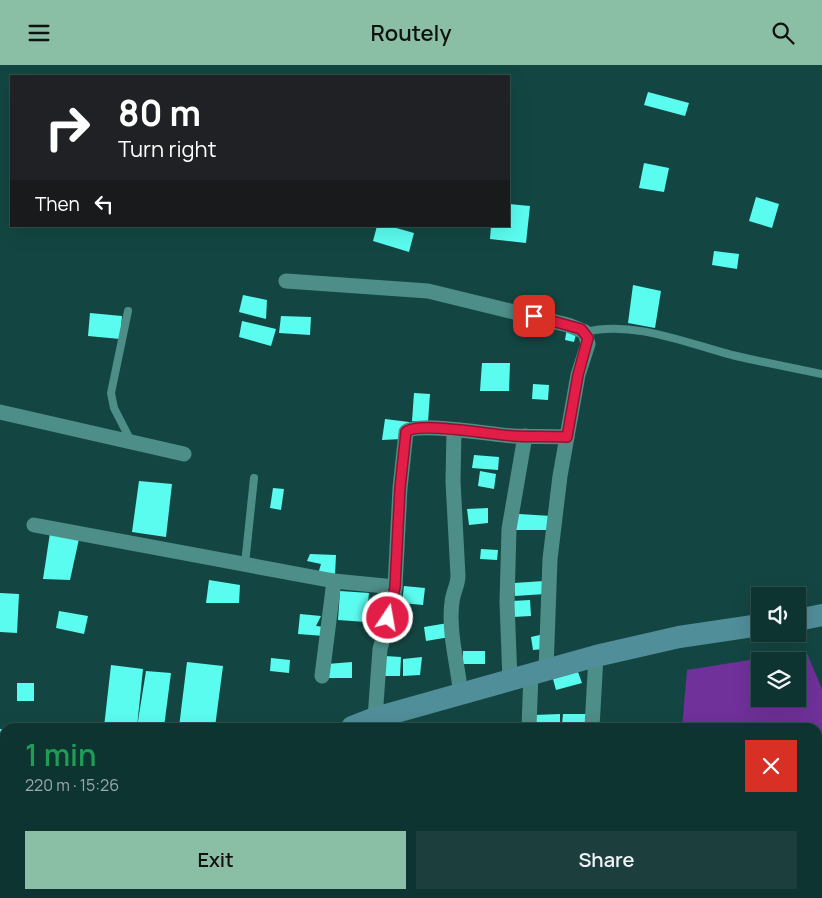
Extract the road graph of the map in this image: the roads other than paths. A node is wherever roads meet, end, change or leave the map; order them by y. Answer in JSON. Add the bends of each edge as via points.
{"nodes":[{"id":1,"x":286,"y":281,"type":"dead end"},
{"id":2,"x":128,"y":311,"type":"dead end"},
{"id":3,"x":586,"y":332,"type":"junction"},
{"id":4,"x":822,"y":374,"type":"edge"},
{"id":5,"x":0,"y":412,"type":"edge"},
{"id":6,"x":454,"y":430,"type":"junction"},
{"id":7,"x":526,"y":436,"type":"junction"},
{"id":8,"x":567,"y":437,"type":"junction"},
{"id":9,"x":132,"y":443,"type":"junction"},
{"id":10,"x":184,"y":454,"type":"dead end"},
{"id":11,"x":254,"y":478,"type":"dead end"},
{"id":12,"x":34,"y":525,"type":"dead end"},
{"id":13,"x":245,"y":564,"type":"junction"},
{"id":14,"x":334,"y":581,"type":"junction"},
{"id":15,"x":395,"y":587,"type":"junction"},
{"id":16,"x":822,"y":615,"type":"edge"},
{"id":17,"x":806,"y":618,"type":"edge"},
{"id":18,"x":751,"y":626,"type":"edge"},
{"id":19,"x":596,"y":656,"type":"junction"},
{"id":20,"x":529,"y":675,"type":"junction"},
{"id":21,"x":322,"y":676,"type":"dead end"},
{"id":22,"x":461,"y":696,"type":"junction"},
{"id":23,"x":375,"y":719,"type":"junction"},
{"id":24,"x":364,"y":723,"type":"edge"},
{"id":25,"x":529,"y":723,"type":"edge"},
{"id":26,"x":592,"y":723,"type":"edge"}],
"edges":[{"from":1,"to":3,"type":"street","via":[[447,294]]},
{"from":2,"to":9,"type":"lane","via":[[111,393],[114,408]]},
{"from":3,"to":4,"type":"lane","via":[[618,328]]},
{"from":3,"to":8,"type":"street","via":[[588,344],[578,375]]},
{"from":5,"to":9,"type":"street"},
{"from":6,"to":7,"type":"street"},
{"from":6,"to":15,"type":"street","via":[[415,428],[406,432]]},
{"from":6,"to":22,"type":"street","via":[[458,585],[452,601],[451,619]]},
{"from":7,"to":8,"type":"street"},
{"from":7,"to":20,"type":"street","via":[[509,529],[507,602]]},
{"from":8,"to":20,"type":"street"},
{"from":9,"to":10,"type":"street"},
{"from":11,"to":13,"type":"lane"},
{"from":12,"to":13,"type":"street"},
{"from":13,"to":14,"type":"street"},
{"from":14,"to":15,"type":"street"},
{"from":14,"to":21,"type":"street"},
{"from":15,"to":23,"type":"street","via":[[380,649]]},
{"from":16,"to":17,"type":"street"},
{"from":18,"to":19,"type":"street","via":[[679,637]]},
{"from":19,"to":20,"type":"street"},
{"from":19,"to":26,"type":"street"},
{"from":20,"to":22,"type":"street"},
{"from":20,"to":25,"type":"street"},
{"from":22,"to":23,"type":"street"},
{"from":23,"to":24,"type":"street"}]}
